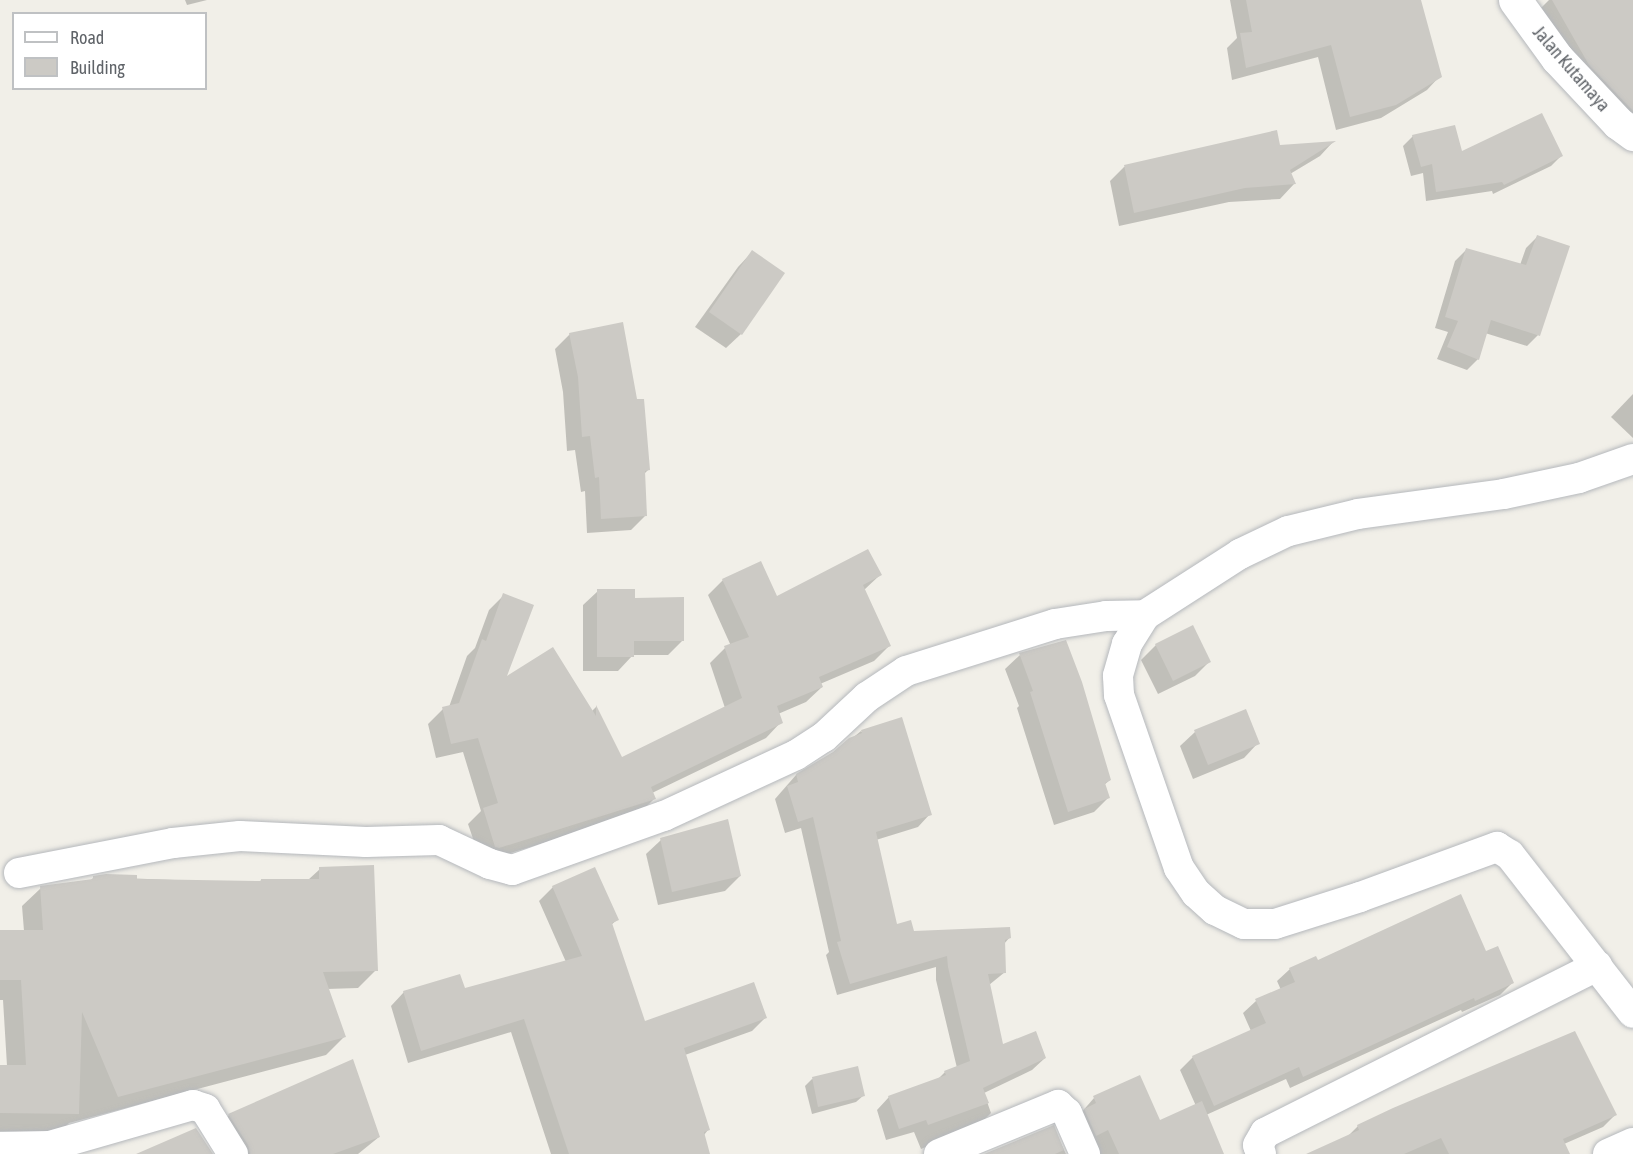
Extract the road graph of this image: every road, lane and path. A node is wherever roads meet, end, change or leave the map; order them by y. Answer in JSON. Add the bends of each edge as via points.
{"nodes":[{"id":1,"x":1515,"y":0,"type":"edge"},
{"id":2,"x":1633,"y":134,"type":"edge"},
{"id":3,"x":1633,"y":459,"type":"edge"},
{"id":4,"x":1145,"y":615,"type":"junction"},
{"id":5,"x":19,"y":873,"type":"dead end"},
{"id":6,"x":1597,"y":966,"type":"junction"},
{"id":7,"x":1633,"y":1013,"type":"edge"},
{"id":8,"x":1633,"y":1143,"type":"edge"},
{"id":9,"x":0,"y":1147,"type":"edge"},
{"id":10,"x":52,"y":1150,"type":"edge"},
{"id":11,"x":233,"y":1154,"type":"edge"},
{"id":12,"x":939,"y":1154,"type":"edge"},
{"id":13,"x":1086,"y":1154,"type":"edge"},
{"id":14,"x":1261,"y":1154,"type":"edge"},
{"id":15,"x":1608,"y":1154,"type":"edge"}],
"edges":[{"from":1,"to":2,"type":"main road","name":"Jalan Kutamaya","via":[[1557,58]]},
{"from":3,"to":4,"type":"street","via":[[1579,478],[1504,494],[1358,514],[1288,531],[1240,554]]},
{"from":4,"to":5,"type":"street","via":[[1055,624],[906,671],[867,697],[796,755],[664,816],[512,870],[439,840],[366,842],[240,836],[173,843]]},
{"from":4,"to":6,"type":"street","via":[[1121,659],[1119,695],[1179,868],[1196,893],[1215,910],[1244,924],[1275,924],[1497,847],[1510,855]]},
{"from":6,"to":7,"type":"street"},
{"from":6,"to":14,"type":"street","via":[[1265,1133],[1258,1145]]},
{"from":8,"to":15,"type":"street"},
{"from":9,"to":10,"type":"street"},
{"from":10,"to":11,"type":"street","via":[[193,1105],[205,1109]]},
{"from":12,"to":13,"type":"street","via":[[1055,1105],[1067,1113]]}]}
